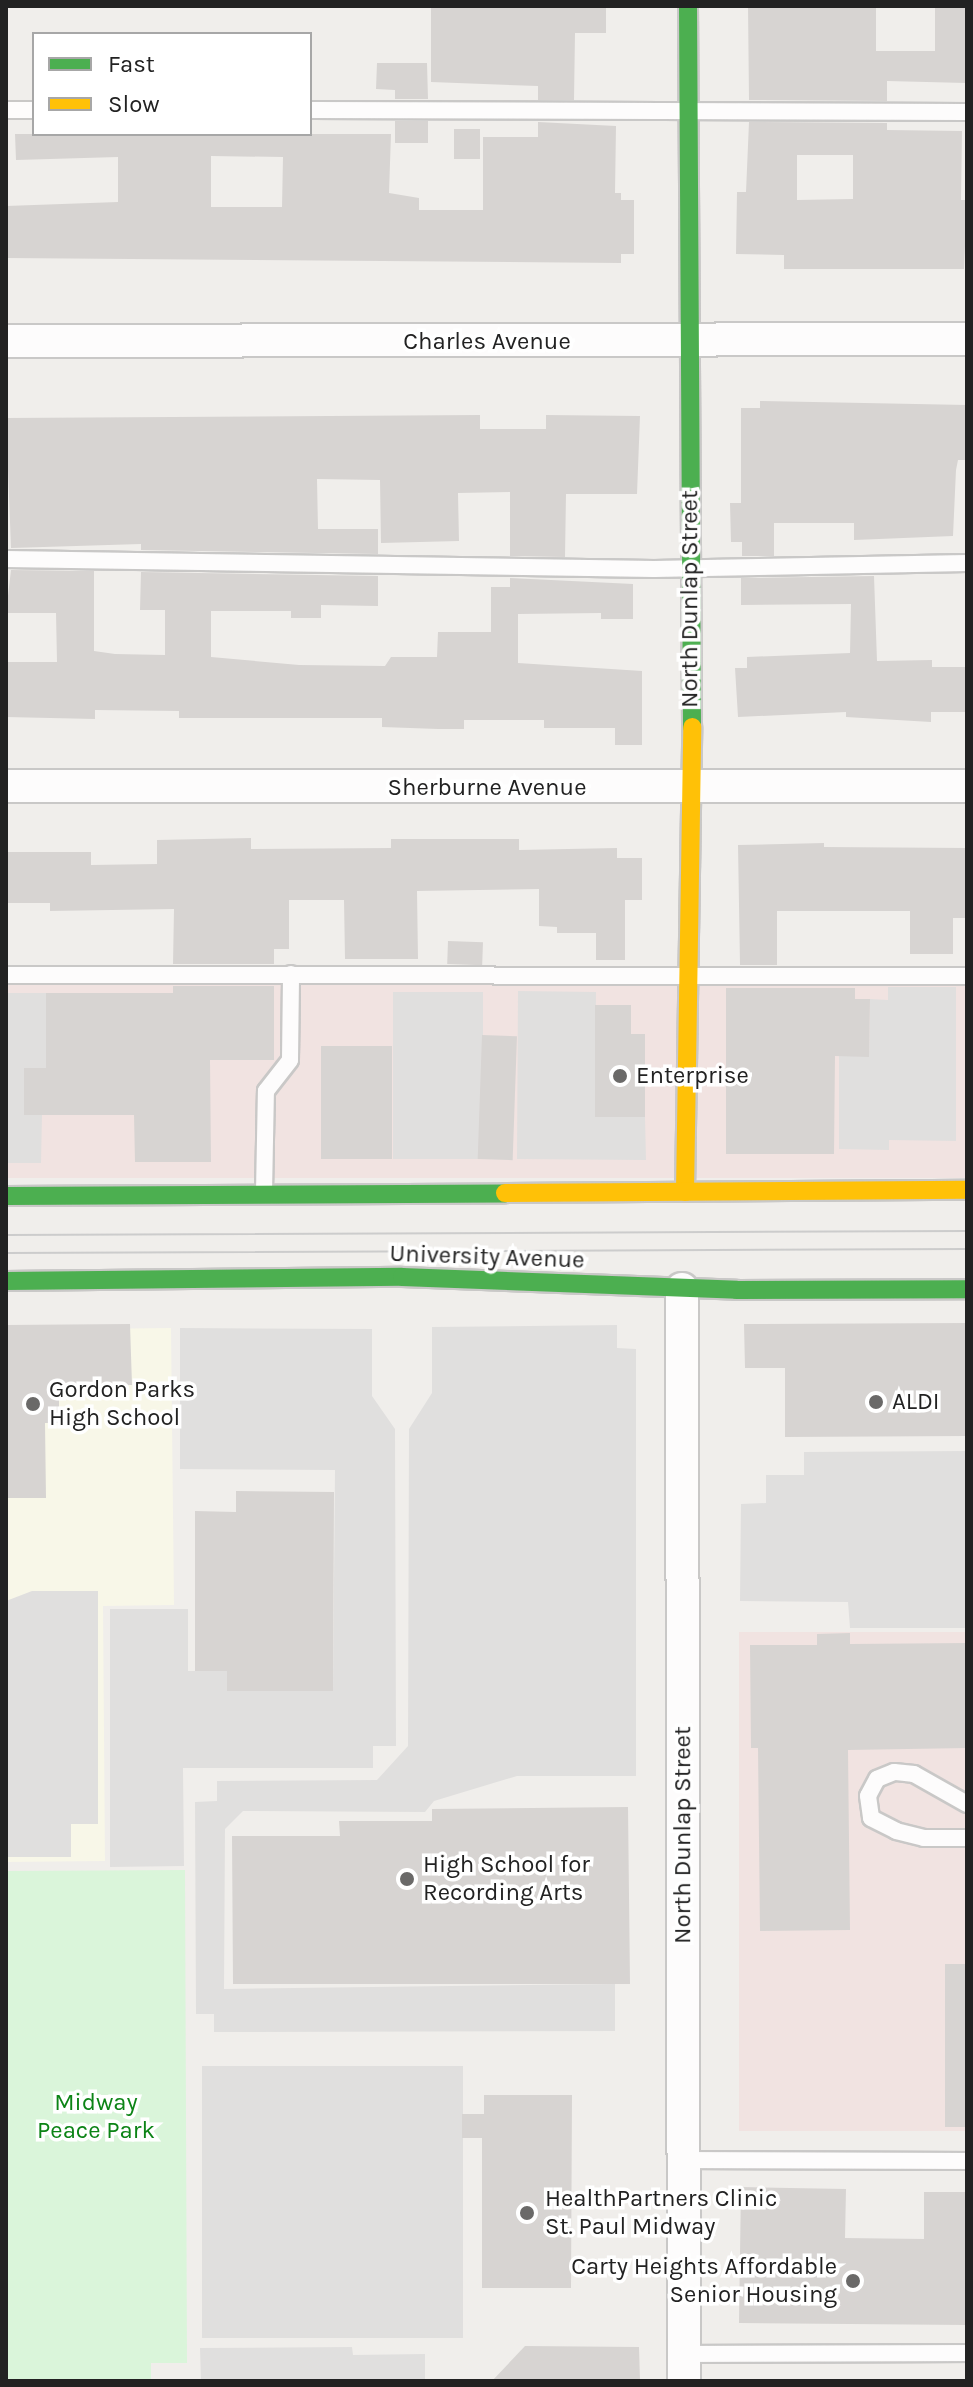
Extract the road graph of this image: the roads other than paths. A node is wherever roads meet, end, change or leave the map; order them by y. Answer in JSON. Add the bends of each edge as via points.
{"nodes":[{"id":1,"x":688,"y":6,"type":"edge"},
{"id":2,"x":6,"y":110,"type":"edge"},
{"id":3,"x":32,"y":110,"type":"edge"},
{"id":4,"x":312,"y":110,"type":"edge"},
{"id":5,"x":687,"y":110,"type":"junction"},
{"id":6,"x":967,"y":112,"type":"edge"},
{"id":7,"x":967,"y":339,"type":"edge"},
{"id":8,"x":6,"y":341,"type":"edge"},
{"id":9,"x":692,"y":342,"type":"junction"},
{"id":10,"x":6,"y":559,"type":"edge"},
{"id":11,"x":967,"y":563,"type":"edge"},
{"id":12,"x":687,"y":565,"type":"junction"},
{"id":13,"x":6,"y":786,"type":"edge"},
{"id":14,"x":967,"y":786,"type":"edge"},
{"id":15,"x":692,"y":788,"type":"junction"},
{"id":16,"x":291,"y":974,"type":"junction"},
{"id":17,"x":686,"y":974,"type":"junction"},
{"id":18,"x":6,"y":975,"type":"edge"},
{"id":19,"x":967,"y":976,"type":"edge"},
{"id":20,"x":967,"y":1190,"type":"edge"},
{"id":21,"x":685,"y":1192,"type":"junction"},
{"id":22,"x":264,"y":1195,"type":"junction"},
{"id":23,"x":6,"y":1196,"type":"edge"},
{"id":24,"x":6,"y":1281,"type":"edge"},
{"id":25,"x":682,"y":1289,"type":"junction"},
{"id":26,"x":967,"y":1289,"type":"edge"},
{"id":27,"x":967,"y":1804,"type":"edge"},
{"id":28,"x":967,"y":1838,"type":"edge"},
{"id":29,"x":682,"y":2160,"type":"junction"},
{"id":30,"x":967,"y":2161,"type":"edge"},
{"id":31,"x":967,"y":2353,"type":"edge"},
{"id":32,"x":684,"y":2368,"type":"edge"}],
"edges":[{"from":1,"to":5,"type":"main road","name":"North Dunlap Street"},
{"from":2,"to":3,"type":"lane"},
{"from":4,"to":5,"type":"lane"},
{"from":5,"to":6,"type":"lane"},
{"from":5,"to":9,"type":"main road","name":"North Dunlap Street"},
{"from":7,"to":9,"type":"street","name":"Charles Avenue"},
{"from":8,"to":9,"type":"street","name":"Charles Avenue"},
{"from":9,"to":12,"type":"main road","name":"North Dunlap Street"},
{"from":10,"to":12,"type":"lane"},
{"from":11,"to":12,"type":"lane"},
{"from":12,"to":15,"type":"main road","name":"North Dunlap Street"},
{"from":13,"to":15,"type":"street","name":"Sherburne Avenue"},
{"from":14,"to":15,"type":"street","name":"Sherburne Avenue"},
{"from":15,"to":17,"type":"main road","name":"North Dunlap Street"},
{"from":16,"to":17,"type":"lane"},
{"from":16,"to":18,"type":"lane"},
{"from":16,"to":22,"type":"lane","via":[[290,1060],[266,1091]]},
{"from":17,"to":19,"type":"lane"},
{"from":17,"to":21,"type":"main road","name":"North Dunlap Street"},
{"from":20,"to":21,"type":"main road"},
{"from":21,"to":22,"type":"main road"},
{"from":22,"to":23,"type":"main road"},
{"from":24,"to":25,"type":"main road","name":"University Avenue","via":[[402,1277]]},
{"from":25,"to":26,"type":"main road","name":"University Avenue"},
{"from":25,"to":29,"type":"street","name":"North Dunlap Street"},
{"from":27,"to":28,"type":"lane","via":[[914,1774],[894,1772],[877,1779],[868,1796],[871,1818],[896,1831],[924,1838]]},
{"from":29,"to":30,"type":"lane"},
{"from":29,"to":32,"type":"street","name":"North Dunlap Street"},
{"from":31,"to":32,"type":"lane"}]}
